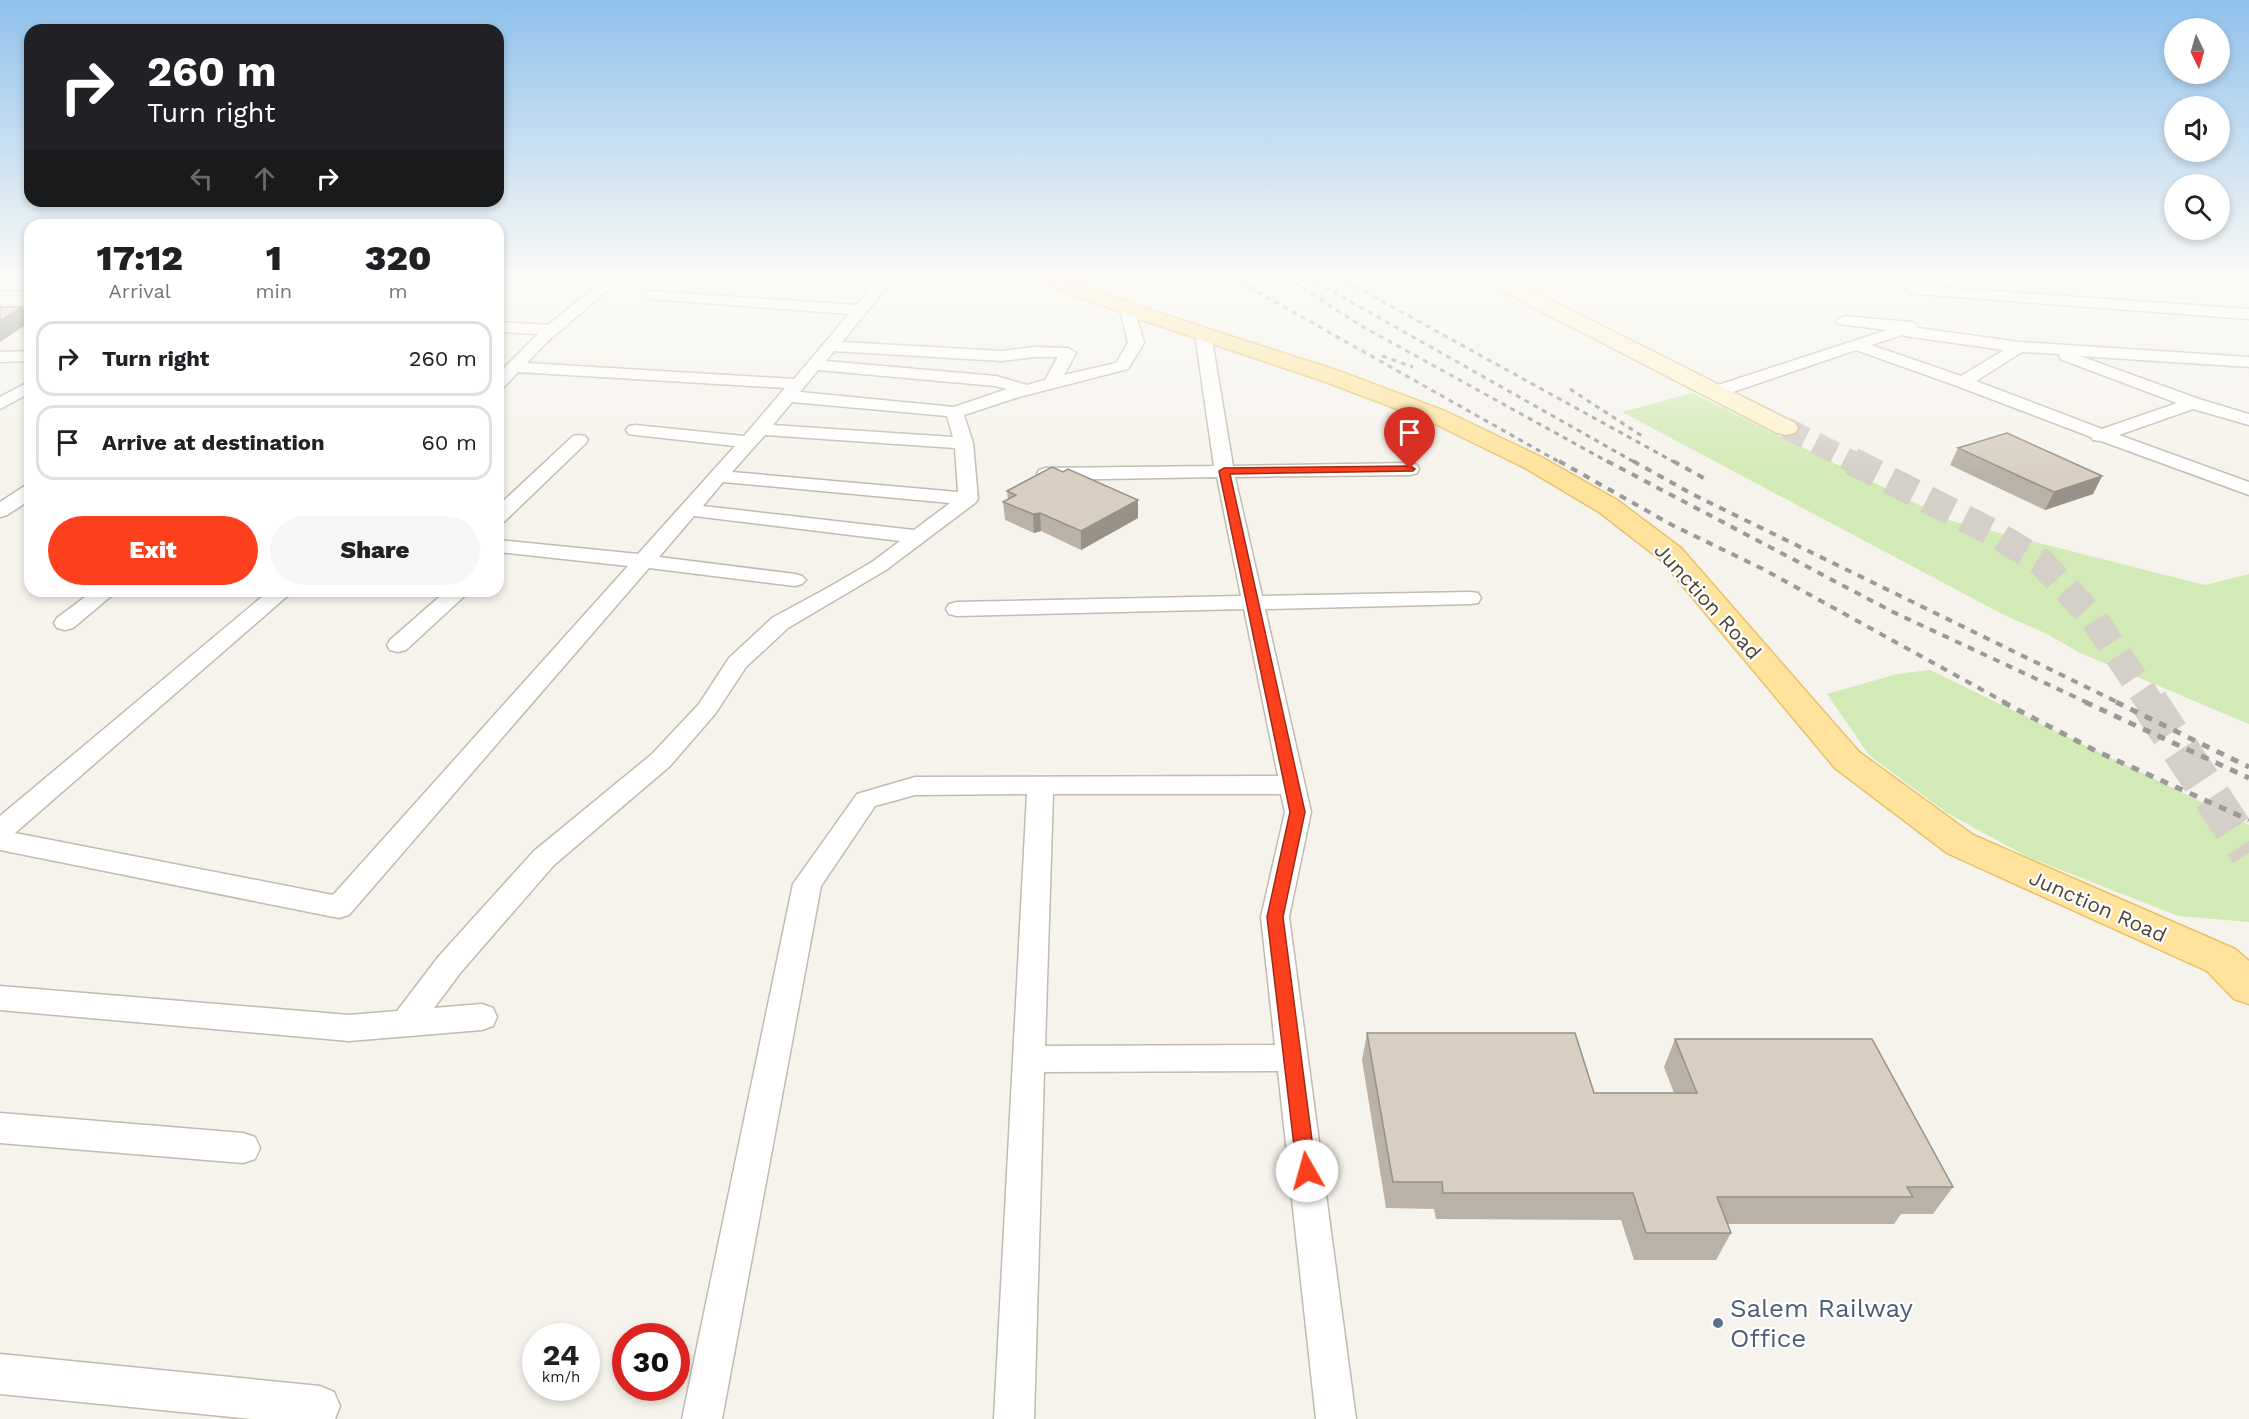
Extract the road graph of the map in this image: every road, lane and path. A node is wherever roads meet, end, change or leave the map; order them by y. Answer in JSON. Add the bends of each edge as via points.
{"nodes":[{"id":1,"x":537,"y":343,"type":"edge"},
{"id":2,"x":832,"y":343,"type":"edge"},
{"id":3,"x":1136,"y":343,"type":"edge"},
{"id":4,"x":1204,"y":343,"type":"edge"},
{"id":5,"x":1231,"y":343,"type":"edge"},
{"id":6,"x":1620,"y":343,"type":"edge"},
{"id":7,"x":1867,"y":343,"type":"edge"},
{"id":8,"x":1992,"y":343,"type":"edge"},
{"id":9,"x":830,"y":346,"type":"junction"},
{"id":10,"x":1858,"y":346,"type":"junction"},
{"id":11,"x":2019,"y":347,"type":"junction"},
{"id":12,"x":2044,"y":348,"type":"junction"},
{"id":13,"x":24,"y":356,"type":"edge"},
{"id":14,"x":0,"y":357,"type":"edge"},
{"id":15,"x":2249,"y":362,"type":"edge"},
{"id":16,"x":813,"y":365,"type":"junction"},
{"id":17,"x":513,"y":367,"type":"junction"},
{"id":18,"x":504,"y":377,"type":"edge"},
{"id":19,"x":1963,"y":382,"type":"junction"},
{"id":20,"x":1051,"y":385,"type":"junction"},
{"id":21,"x":24,"y":390,"type":"edge"},
{"id":22,"x":793,"y":390,"type":"junction"},
{"id":23,"x":1028,"y":390,"type":"junction"},
{"id":24,"x":1715,"y":392,"type":"junction"},
{"id":25,"x":2193,"y":403,"type":"junction"},
{"id":26,"x":0,"y":404,"type":"edge"},
{"id":27,"x":954,"y":412,"type":"junction"},
{"id":28,"x":2249,"y":420,"type":"edge"},
{"id":29,"x":1786,"y":428,"type":"tunnel mouth"},
{"id":30,"x":635,"y":430,"type":"dead end"},
{"id":31,"x":754,"y":435,"type":"junction"},
{"id":32,"x":2099,"y":436,"type":"junction"},
{"id":33,"x":579,"y":440,"type":"dead end"},
{"id":34,"x":964,"y":443,"type":"junction"},
{"id":35,"x":1410,"y":469,"type":"dead end"},
{"id":36,"x":1224,"y":471,"type":"junction"},
{"id":37,"x":1046,"y":474,"type":"edge"},
{"id":38,"x":718,"y":476,"type":"junction"},
{"id":39,"x":2249,"y":489,"type":"edge"},
{"id":40,"x":0,"y":490,"type":"edge"},
{"id":41,"x":24,"y":491,"type":"edge"},
{"id":42,"x":24,"y":495,"type":"edge"},
{"id":43,"x":968,"y":499,"type":"junction"},
{"id":44,"x":689,"y":510,"type":"junction"},
{"id":45,"x":0,"y":511,"type":"edge"},
{"id":46,"x":504,"y":511,"type":"edge"},
{"id":47,"x":918,"y":537,"type":"junction"},
{"id":48,"x":504,"y":550,"type":"edge"},
{"id":49,"x":644,"y":561,"type":"junction"},
{"id":50,"x":795,"y":580,"type":"dead end"},
{"id":51,"x":98,"y":597,"type":"edge"},
{"id":52,"x":275,"y":597,"type":"edge"},
{"id":53,"x":452,"y":597,"type":"edge"},
{"id":54,"x":1470,"y":598,"type":"dead end"},
{"id":55,"x":1253,"y":604,"type":"junction"},
{"id":56,"x":957,"y":609,"type":"dead end"},
{"id":57,"x":65,"y":623,"type":"dead end"},
{"id":58,"x":398,"y":645,"type":"dead end"},
{"id":59,"x":1292,"y":785,"type":"junction"},
{"id":60,"x":1040,"y":786,"type":"junction"},
{"id":61,"x":0,"y":831,"type":"edge"},
{"id":62,"x":0,"y":840,"type":"edge"},
{"id":63,"x":2249,"y":987,"type":"edge"},
{"id":64,"x":0,"y":998,"type":"edge"},
{"id":65,"x":482,"y":1017,"type":"dead end"},
{"id":66,"x":405,"y":1024,"type":"junction"},
{"id":67,"x":1293,"y":1058,"type":"junction"},
{"id":68,"x":1029,"y":1059,"type":"junction"},
{"id":69,"x":0,"y":1128,"type":"edge"},
{"id":70,"x":243,"y":1148,"type":"dead end"},
{"id":71,"x":0,"y":1374,"type":"edge"},
{"id":72,"x":320,"y":1406,"type":"dead end"},
{"id":73,"x":702,"y":1419,"type":"edge"},
{"id":74,"x":1014,"y":1419,"type":"edge"},
{"id":75,"x":1336,"y":1419,"type":"edge"}],
"edges":[{"from":1,"to":17,"type":"street"},
{"from":2,"to":9,"type":"street"},
{"from":3,"to":20,"type":"street","via":[[1122,366]]},
{"from":4,"to":36,"type":"street"},
{"from":5,"to":63,"type":"main road","name":"Junction Road","via":[[1437,416],[1534,463],[1608,506],[1671,554],[1857,767],[1960,844],[2221,960]]},
{"from":6,"to":24,"type":"main road"},
{"from":7,"to":10,"type":"street"},
{"from":8,"to":11,"type":"street"},
{"from":9,"to":16,"type":"street"},
{"from":9,"to":20,"type":"street","via":[[1002,356],[1068,353]]},
{"from":10,"to":19,"type":"street"},
{"from":10,"to":24,"type":"street"},
{"from":11,"to":12,"type":"street"},
{"from":11,"to":19,"type":"street"},
{"from":12,"to":15,"type":"street"},
{"from":12,"to":25,"type":"street"},
{"from":13,"to":14,"type":"street"},
{"from":16,"to":22,"type":"street"},
{"from":16,"to":23,"type":"street","via":[[996,381]]},
{"from":17,"to":18,"type":"street"},
{"from":17,"to":22,"type":"street"},
{"from":19,"to":32,"type":"street"},
{"from":20,"to":23,"type":"street"},
{"from":21,"to":26,"type":"street"},
{"from":22,"to":27,"type":"street"},
{"from":22,"to":31,"type":"street"},
{"from":23,"to":27,"type":"street"},
{"from":24,"to":29,"type":"main road"},
{"from":25,"to":28,"type":"street"},
{"from":25,"to":32,"type":"street"},
{"from":27,"to":34,"type":"street"},
{"from":30,"to":31,"type":"street"},
{"from":31,"to":34,"type":"street"},
{"from":31,"to":38,"type":"street"},
{"from":32,"to":39,"type":"street"},
{"from":33,"to":46,"type":"street"},
{"from":34,"to":43,"type":"street"},
{"from":35,"to":36,"type":"street"},
{"from":36,"to":37,"type":"street"},
{"from":36,"to":55,"type":"street"},
{"from":38,"to":43,"type":"street"},
{"from":38,"to":44,"type":"street"},
{"from":40,"to":41,"type":"street"},
{"from":42,"to":45,"type":"street"},
{"from":43,"to":47,"type":"street"},
{"from":44,"to":47,"type":"street"},
{"from":44,"to":49,"type":"street"},
{"from":47,"to":66,"type":"street","via":[[837,592],[780,623],[737,663],[707,708],[661,760],[544,858],[450,964]]},
{"from":48,"to":49,"type":"street"},
{"from":49,"to":50,"type":"street"},
{"from":49,"to":62,"type":"street","via":[[339,907]]},
{"from":51,"to":57,"type":"street"},
{"from":52,"to":61,"type":"street"},
{"from":53,"to":58,"type":"street"},
{"from":54,"to":55,"type":"street"},
{"from":55,"to":56,"type":"street"},
{"from":55,"to":59,"type":"street"},
{"from":59,"to":60,"type":"street"},
{"from":59,"to":67,"type":"street","via":[[1298,812],[1275,917]]},
{"from":60,"to":68,"type":"street"},
{"from":60,"to":73,"type":"street","via":[[915,786],[866,801],[807,884]]},
{"from":64,"to":66,"type":"street","via":[[349,1028]]},
{"from":65,"to":66,"type":"street"},
{"from":67,"to":68,"type":"street"},
{"from":67,"to":75,"type":"street"},
{"from":68,"to":74,"type":"street"},
{"from":69,"to":70,"type":"street"},
{"from":71,"to":72,"type":"street"}]}
